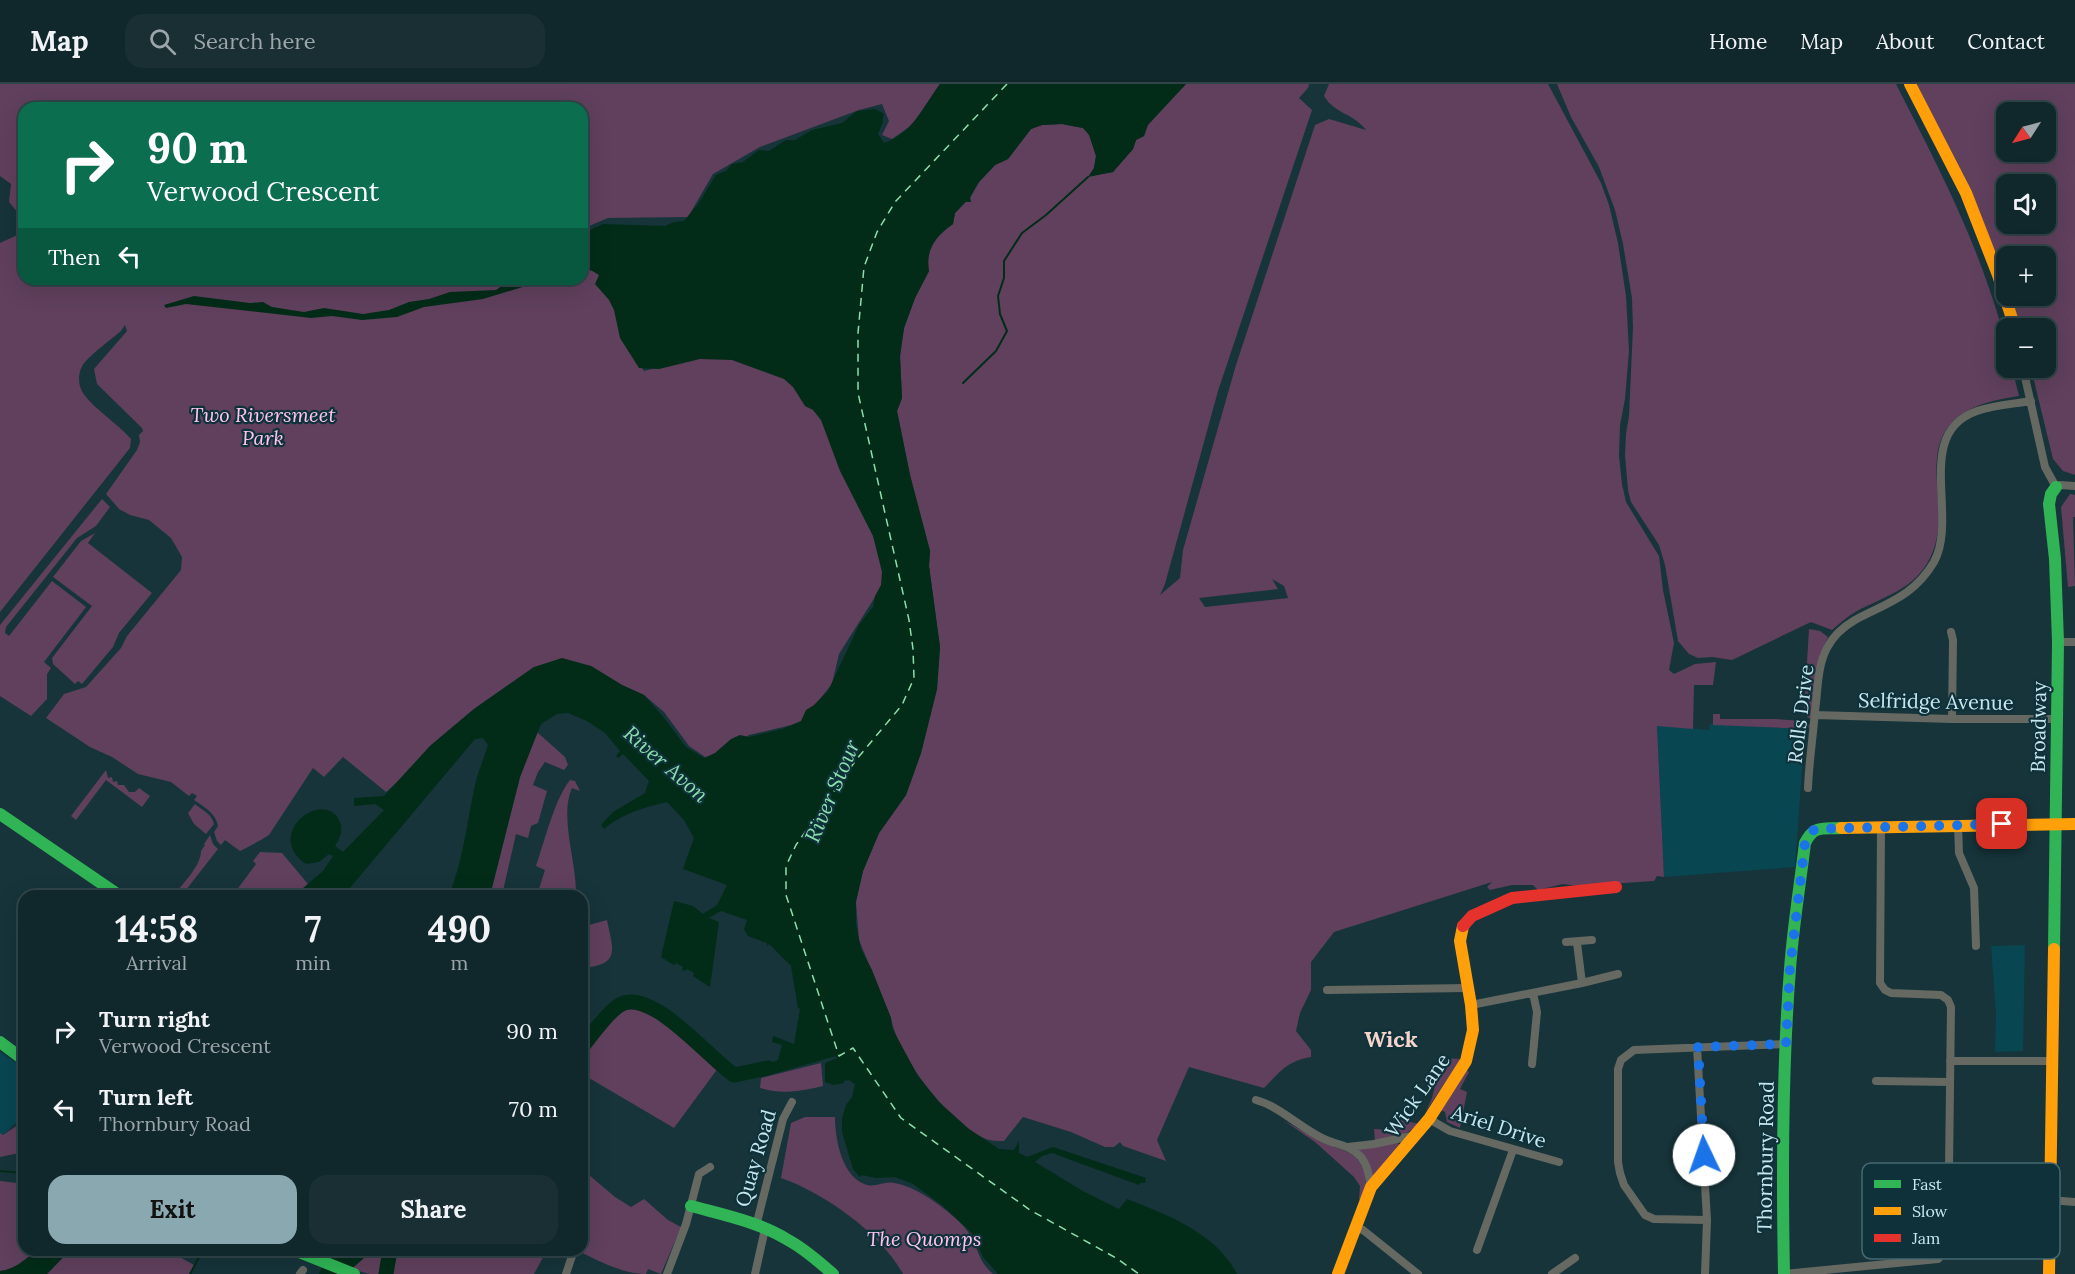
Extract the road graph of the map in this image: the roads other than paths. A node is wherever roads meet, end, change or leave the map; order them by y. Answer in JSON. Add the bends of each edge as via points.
{"nodes":[{"id":1,"x":1910,"y":84,"type":"edge"},
{"id":2,"x":2012,"y":318,"type":"edge"},
{"id":3,"x":2025,"y":378,"type":"edge"},
{"id":4,"x":2031,"y":401,"type":"junction"},
{"id":5,"x":2075,"y":486,"type":"edge"},
{"id":6,"x":2055,"y":487,"type":"junction"},
{"id":7,"x":1951,"y":632,"type":"dead end"},
{"id":8,"x":2058,"y":642,"type":"junction"},
{"id":9,"x":2075,"y":642,"type":"edge"},
{"id":10,"x":1815,"y":715,"type":"junction"},
{"id":11,"x":1952,"y":719,"type":"junction"},
{"id":12,"x":2057,"y":719,"type":"junction"},
{"id":13,"x":1808,"y":788,"type":"dead end"},
{"id":14,"x":0,"y":814,"type":"edge"},
{"id":15,"x":2056,"y":824,"type":"junction"},
{"id":16,"x":2075,"y":824,"type":"edge"},
{"id":17,"x":1958,"y":825,"type":"junction"},
{"id":18,"x":1881,"y":828,"type":"junction"},
{"id":19,"x":1616,"y":887,"type":"dead end"},
{"id":20,"x":111,"y":890,"type":"edge"},
{"id":21,"x":1592,"y":940,"type":"dead end"},
{"id":22,"x":1566,"y":942,"type":"dead end"},
{"id":23,"x":1577,"y":943,"type":"junction"},
{"id":24,"x":1976,"y":946,"type":"dead end"},
{"id":25,"x":1618,"y":974,"type":"dead end"},
{"id":26,"x":1582,"y":983,"type":"junction"},
{"id":27,"x":1468,"y":988,"type":"junction"},
{"id":28,"x":1327,"y":990,"type":"dead end"},
{"id":29,"x":1533,"y":993,"type":"junction"},
{"id":30,"x":1471,"y":1005,"type":"junction"},
{"id":31,"x":0,"y":1042,"type":"edge"},
{"id":32,"x":1786,"y":1044,"type":"junction"},
{"id":33,"x":1698,"y":1047,"type":"junction"},
{"id":34,"x":18,"y":1056,"type":"edge"},
{"id":35,"x":1950,"y":1061,"type":"junction"},
{"id":36,"x":2052,"y":1062,"type":"junction"},
{"id":37,"x":1532,"y":1064,"type":"dead end"},
{"id":38,"x":1876,"y":1081,"type":"dead end"},
{"id":39,"x":1950,"y":1082,"type":"junction"},
{"id":40,"x":1256,"y":1100,"type":"dead end"},
{"id":41,"x":792,"y":1102,"type":"dead end"},
{"id":42,"x":1429,"y":1119,"type":"junction"},
{"id":43,"x":1416,"y":1135,"type":"junction"},
{"id":44,"x":1348,"y":1147,"type":"junction"},
{"id":45,"x":1513,"y":1150,"type":"junction"},
{"id":46,"x":1609,"y":1161,"type":"dead end"},
{"id":47,"x":1559,"y":1162,"type":"dead end"},
{"id":48,"x":1618,"y":1162,"type":"junction"},
{"id":49,"x":1949,"y":1163,"type":"edge"},
{"id":50,"x":2051,"y":1163,"type":"edge"},
{"id":51,"x":710,"y":1167,"type":"dead end"},
{"id":52,"x":1371,"y":1187,"type":"junction"},
{"id":53,"x":2060,"y":1201,"type":"edge"},
{"id":54,"x":2075,"y":1202,"type":"edge"},
{"id":55,"x":691,"y":1206,"type":"junction"},
{"id":56,"x":1707,"y":1220,"type":"junction"},
{"id":57,"x":760,"y":1227,"type":"junction"},
{"id":58,"x":1354,"y":1228,"type":"junction"},
{"id":59,"x":1477,"y":1250,"type":"dead end"},
{"id":60,"x":572,"y":1256,"type":"edge"},
{"id":61,"x":1575,"y":1258,"type":"dead end"},
{"id":62,"x":1938,"y":1259,"type":"edge"},
{"id":63,"x":2049,"y":1259,"type":"edge"},
{"id":64,"x":308,"y":1265,"type":"edge"},
{"id":65,"x":352,"y":1273,"type":"edge"},
{"id":66,"x":566,"y":1274,"type":"edge"},
{"id":67,"x":667,"y":1274,"type":"edge"},
{"id":68,"x":756,"y":1274,"type":"edge"},
{"id":69,"x":833,"y":1274,"type":"edge"},
{"id":70,"x":1338,"y":1274,"type":"edge"},
{"id":71,"x":1418,"y":1274,"type":"edge"},
{"id":72,"x":1552,"y":1274,"type":"edge"},
{"id":73,"x":1705,"y":1274,"type":"edge"},
{"id":74,"x":1784,"y":1274,"type":"edge"},
{"id":75,"x":2049,"y":1274,"type":"edge"}],
"edges":[{"from":1,"to":2,"type":"street","via":[[1966,193]]},
{"from":3,"to":4,"type":"street"},
{"from":4,"to":6,"type":"street","via":[[2045,467]]},
{"from":4,"to":10,"type":"street","name":"Rolls Drive","via":[[1977,411],[1952,428],[1940,462],[1943,538],[1935,560],[1906,594],[1834,636],[1821,663]]},
{"from":5,"to":6,"type":"street"},
{"from":6,"to":8,"type":"street","name":"Broadway","via":[[2049,504]]},
{"from":7,"to":11,"type":"street"},
{"from":8,"to":9,"type":"street"},
{"from":8,"to":12,"type":"street","name":"Broadway"},
{"from":10,"to":11,"type":"street","name":"Selfridge Avenue"},
{"from":10,"to":13,"type":"street","name":"Rolls Drive"},
{"from":11,"to":12,"type":"street","name":"Selfridge Avenue"},
{"from":12,"to":15,"type":"street","name":"Broadway"},
{"from":14,"to":20,"type":"street"},
{"from":15,"to":16,"type":"street"},
{"from":15,"to":17,"type":"street"},
{"from":15,"to":36,"type":"street","name":"Broadway"},
{"from":17,"to":18,"type":"street"},
{"from":17,"to":24,"type":"street","via":[[1959,853],[1974,888]]},
{"from":18,"to":32,"type":"street","name":"Thornbury Road","via":[[1815,829],[1805,843],[1790,968]]},
{"from":18,"to":35,"type":"street","via":[[1880,983],[1891,993],[1941,995],[1948,1000],[1952,1007]]},
{"from":19,"to":27,"type":"street","name":"Wick Lane","via":[[1512,898],[1472,916],[1463,926],[1460,941]]},
{"from":21,"to":23,"type":"street"},
{"from":22,"to":23,"type":"street"},
{"from":23,"to":26,"type":"street"},
{"from":25,"to":26,"type":"street"},
{"from":26,"to":29,"type":"street"},
{"from":27,"to":28,"type":"street"},
{"from":27,"to":30,"type":"street","name":"Wick Lane"},
{"from":29,"to":30,"type":"street"},
{"from":29,"to":37,"type":"street","via":[[1537,1012]]},
{"from":30,"to":42,"type":"street","name":"Wick Lane","via":[[1473,1030],[1466,1061]]},
{"from":31,"to":34,"type":"street"},
{"from":32,"to":33,"type":"street"},
{"from":32,"to":74,"type":"street","name":"Thornbury Road"},
{"from":33,"to":48,"type":"street","via":[[1634,1050],[1621,1060]]},
{"from":33,"to":56,"type":"street"},
{"from":35,"to":36,"type":"street"},
{"from":35,"to":39,"type":"street"},
{"from":36,"to":50,"type":"street","name":"Broadway"},
{"from":38,"to":39,"type":"street"},
{"from":39,"to":49,"type":"street"},
{"from":40,"to":44,"type":"street","via":[[1268,1103],[1324,1139]]},
{"from":41,"to":57,"type":"street","name":"Quay Road","via":[[783,1119]]},
{"from":42,"to":43,"type":"street","name":"Wick Lane"},
{"from":42,"to":45,"type":"street","name":"Ariel Drive","via":[[1450,1131]]},
{"from":43,"to":44,"type":"street"},
{"from":43,"to":52,"type":"street","name":"Wick Lane"},
{"from":44,"to":52,"type":"street","via":[[1365,1163]]},
{"from":45,"to":47,"type":"street","name":"Ariel Drive"},
{"from":45,"to":59,"type":"street"},
{"from":46,"to":48,"type":"street"},
{"from":48,"to":56,"type":"street","via":[[1624,1185],[1645,1215],[1654,1219]]},
{"from":51,"to":55,"type":"street","via":[[699,1174]]},
{"from":52,"to":58,"type":"street","name":"Wick Lane"},
{"from":53,"to":54,"type":"street"},
{"from":55,"to":57,"type":"street","name":"Quay Road"},
{"from":55,"to":67,"type":"street"},
{"from":56,"to":73,"type":"street"},
{"from":57,"to":68,"type":"street"},
{"from":57,"to":69,"type":"street","via":[[808,1253]]},
{"from":58,"to":70,"type":"street","name":"Wick Lane"},
{"from":58,"to":71,"type":"street","via":[[1363,1230]]},
{"from":60,"to":66,"type":"street"},
{"from":61,"to":72,"type":"street"},
{"from":62,"to":74,"type":"street"},
{"from":63,"to":75,"type":"street","name":"Broadway"},
{"from":64,"to":65,"type":"street"}]}
